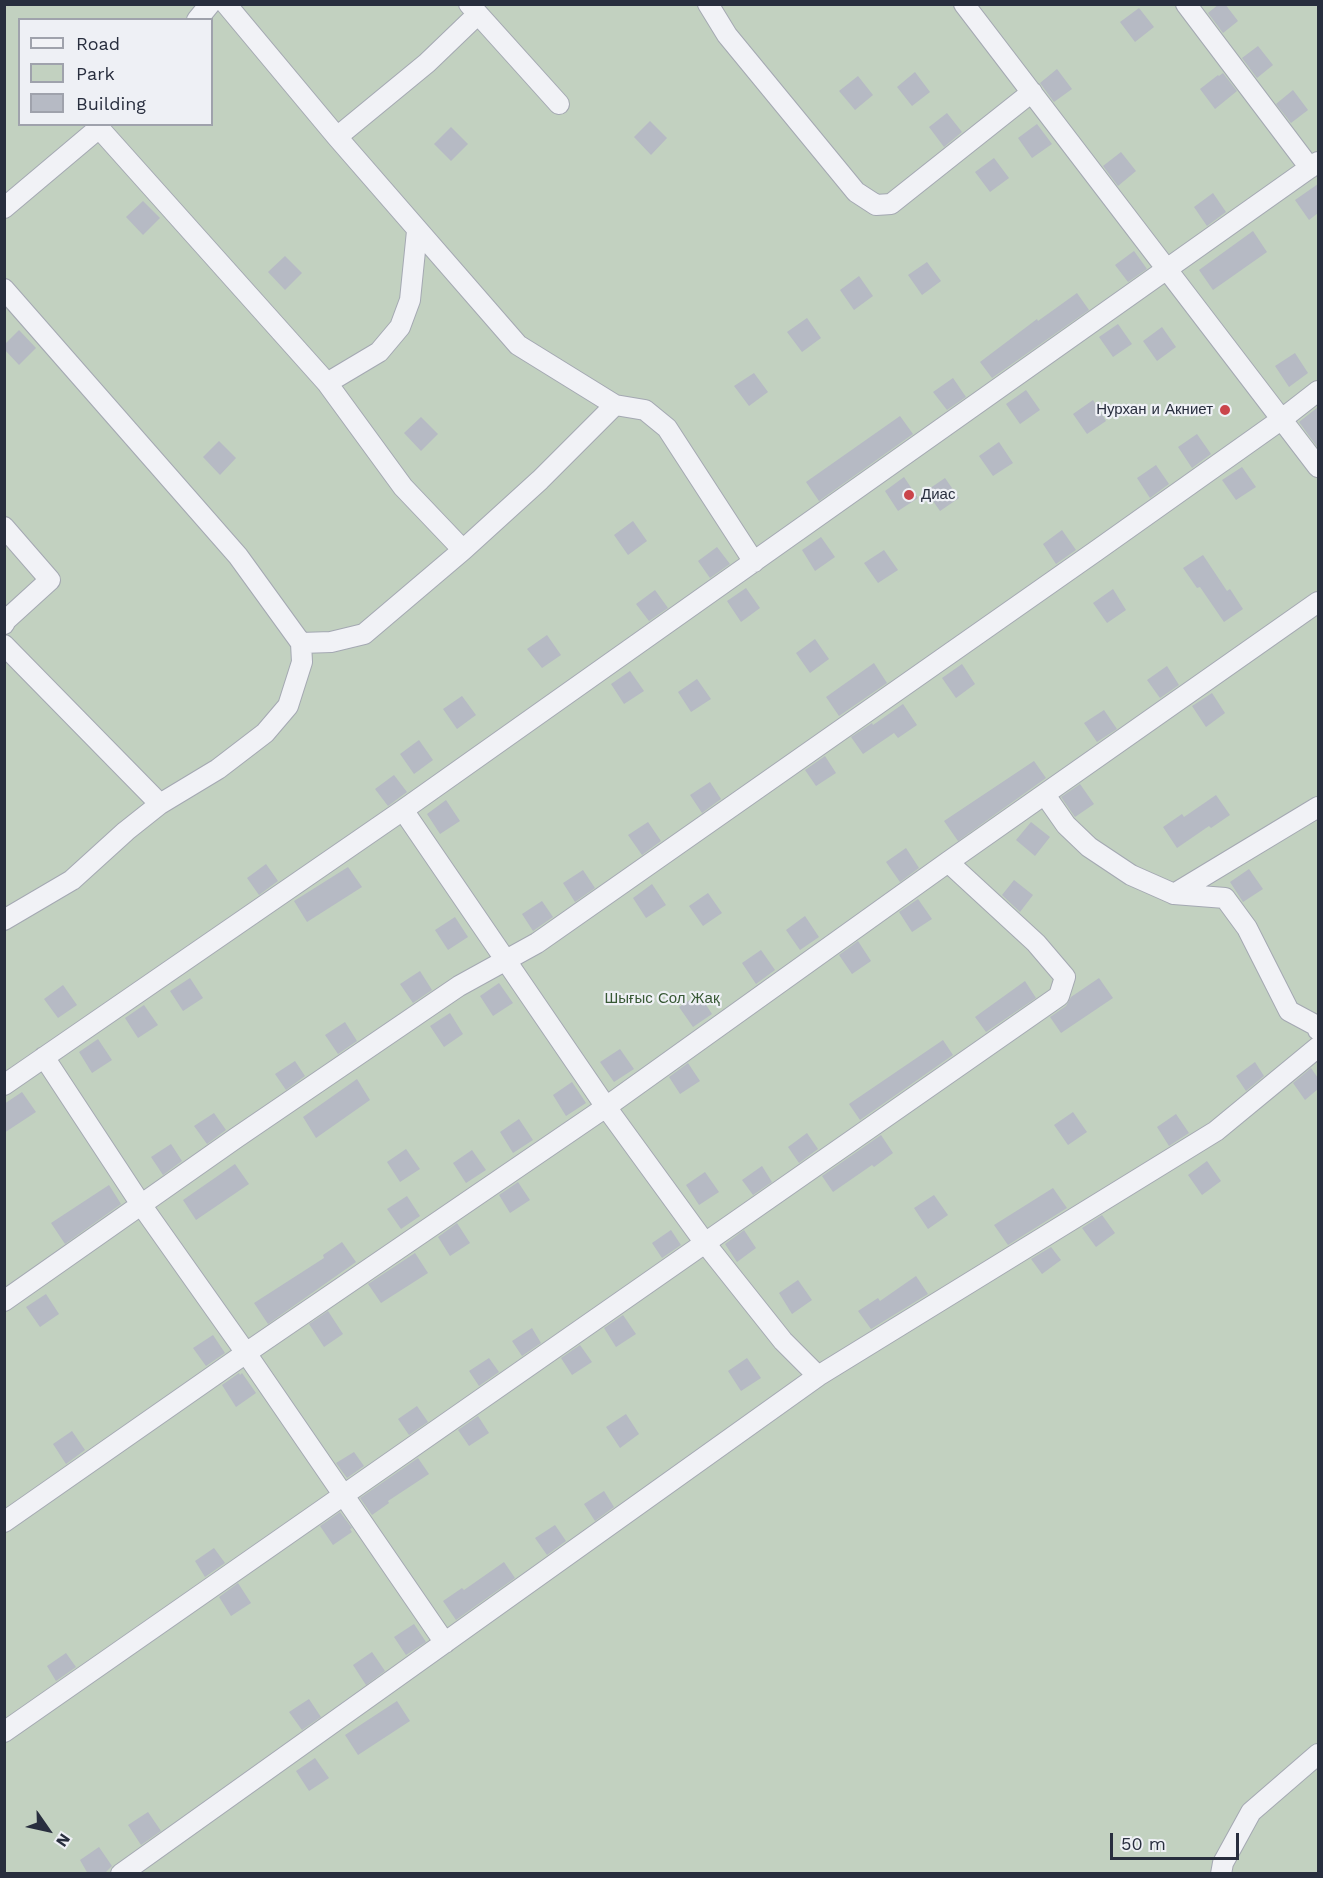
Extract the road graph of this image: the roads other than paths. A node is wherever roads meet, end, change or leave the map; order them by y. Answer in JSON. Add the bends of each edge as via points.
{"nodes":[{"id":1,"x":210,"y":4,"type":"edge"},
{"id":2,"x":226,"y":4,"type":"edge"},
{"id":3,"x":708,"y":4,"type":"edge"},
{"id":4,"x":964,"y":4,"type":"edge"},
{"id":5,"x":1186,"y":4,"type":"edge"},
{"id":6,"x":474,"y":9,"type":"edge"},
{"id":7,"x":199,"y":18,"type":"edge"},
{"id":8,"x":1032,"y":92,"type":"junction"},
{"id":9,"x":559,"y":105,"type":"dead end"},
{"id":10,"x":101,"y":126,"type":"edge"},
{"id":11,"x":337,"y":137,"type":"junction"},
{"id":12,"x":1314,"y":165,"type":"edge"},
{"id":13,"x":4,"y":208,"type":"edge"},
{"id":14,"x":417,"y":231,"type":"junction"},
{"id":15,"x":1168,"y":269,"type":"junction"},
{"id":16,"x":4,"y":289,"type":"edge"},
{"id":17,"x":327,"y":382,"type":"junction"},
{"id":18,"x":1318,"y":391,"type":"edge"},
{"id":19,"x":615,"y":405,"type":"junction"},
{"id":20,"x":1282,"y":419,"type":"junction"},
{"id":21,"x":1318,"y":466,"type":"edge"},
{"id":22,"x":4,"y":526,"type":"edge"},
{"id":23,"x":463,"y":550,"type":"junction"},
{"id":24,"x":754,"y":562,"type":"junction"},
{"id":25,"x":1318,"y":602,"type":"edge"},
{"id":26,"x":4,"y":624,"type":"edge"},
{"id":27,"x":301,"y":643,"type":"junction"},
{"id":28,"x":4,"y":645,"type":"edge"},
{"id":29,"x":1045,"y":795,"type":"junction"},
{"id":30,"x":160,"y":804,"type":"junction"},
{"id":31,"x":1318,"y":807,"type":"edge"},
{"id":32,"x":403,"y":810,"type":"junction"},
{"id":33,"x":948,"y":862,"type":"junction"},
{"id":34,"x":1174,"y":894,"type":"junction"},
{"id":35,"x":4,"y":920,"type":"edge"},
{"id":36,"x":505,"y":960,"type":"junction"},
{"id":37,"x":1318,"y":1030,"type":"edge"},
{"id":38,"x":1318,"y":1047,"type":"edge"},
{"id":39,"x":44,"y":1057,"type":"junction"},
{"id":40,"x":4,"y":1085,"type":"edge"},
{"id":41,"x":606,"y":1107,"type":"junction"},
{"id":42,"x":142,"y":1206,"type":"junction"},
{"id":43,"x":705,"y":1243,"type":"junction"},
{"id":44,"x":4,"y":1301,"type":"edge"},
{"id":45,"x":246,"y":1353,"type":"junction"},
{"id":46,"x":818,"y":1376,"type":"junction"},
{"id":47,"x":343,"y":1495,"type":"junction"},
{"id":48,"x":4,"y":1522,"type":"edge"},
{"id":49,"x":445,"y":1643,"type":"junction"},
{"id":50,"x":4,"y":1732,"type":"edge"},
{"id":51,"x":1318,"y":1754,"type":"edge"},
{"id":52,"x":121,"y":1874,"type":"edge"},
{"id":53,"x":1221,"y":1874,"type":"edge"}],
"edges":[{"from":1,"to":7,"type":"street"},
{"from":2,"to":11,"type":"street"},
{"from":3,"to":8,"type":"street","via":[[727,35],[856,192],[876,205],[891,204]]},
{"from":4,"to":8,"type":"street"},
{"from":5,"to":12,"type":"street"},
{"from":6,"to":9,"type":"street"},
{"from":6,"to":11,"type":"street","via":[[427,63]]},
{"from":8,"to":15,"type":"street"},
{"from":10,"to":13,"type":"street"},
{"from":10,"to":17,"type":"street"},
{"from":11,"to":14,"type":"street"},
{"from":12,"to":15,"type":"street"},
{"from":14,"to":17,"type":"street","via":[[410,300],[400,327],[379,352]]},
{"from":14,"to":19,"type":"street","via":[[518,345]]},
{"from":15,"to":20,"type":"street"},
{"from":15,"to":24,"type":"street"},
{"from":16,"to":27,"type":"street","via":[[238,556]]},
{"from":17,"to":23,"type":"street","via":[[403,487]]},
{"from":18,"to":20,"type":"street"},
{"from":19,"to":23,"type":"street"},
{"from":19,"to":24,"type":"street","via":[[645,410],[667,428]]},
{"from":20,"to":21,"type":"street"},
{"from":20,"to":36,"type":"street","via":[[537,943]]},
{"from":22,"to":26,"type":"street","via":[[50,580]]},
{"from":23,"to":27,"type":"street","via":[[364,633],[331,642]]},
{"from":24,"to":32,"type":"street"},
{"from":25,"to":29,"type":"street"},
{"from":27,"to":30,"type":"street","via":[[302,662],[288,706],[266,733],[218,769]]},
{"from":28,"to":30,"type":"street"},
{"from":29,"to":33,"type":"street"},
{"from":29,"to":34,"type":"street","via":[[1066,825],[1089,846],[1131,874]]},
{"from":30,"to":35,"type":"street","via":[[72,880]]},
{"from":31,"to":34,"type":"street"},
{"from":32,"to":36,"type":"street"},
{"from":32,"to":39,"type":"street"},
{"from":33,"to":41,"type":"street"},
{"from":33,"to":43,"type":"street","via":[[1036,943],[1065,976],[1059,996]]},
{"from":34,"to":37,"type":"street","via":[[1224,898],[1247,928],[1289,1011]]},
{"from":36,"to":41,"type":"street"},
{"from":36,"to":42,"type":"street","via":[[440,999]]},
{"from":38,"to":46,"type":"street","via":[[1216,1131]]},
{"from":39,"to":40,"type":"street"},
{"from":39,"to":42,"type":"street"},
{"from":41,"to":43,"type":"street"},
{"from":41,"to":45,"type":"street"},
{"from":42,"to":44,"type":"street"},
{"from":42,"to":45,"type":"street"},
{"from":43,"to":46,"type":"street","via":[[783,1341]]},
{"from":43,"to":47,"type":"street"},
{"from":45,"to":47,"type":"street"},
{"from":45,"to":48,"type":"street"},
{"from":46,"to":49,"type":"street"},
{"from":47,"to":49,"type":"street"},
{"from":47,"to":50,"type":"street"},
{"from":49,"to":52,"type":"street"},
{"from":51,"to":53,"type":"street","via":[[1251,1812]]}]}
